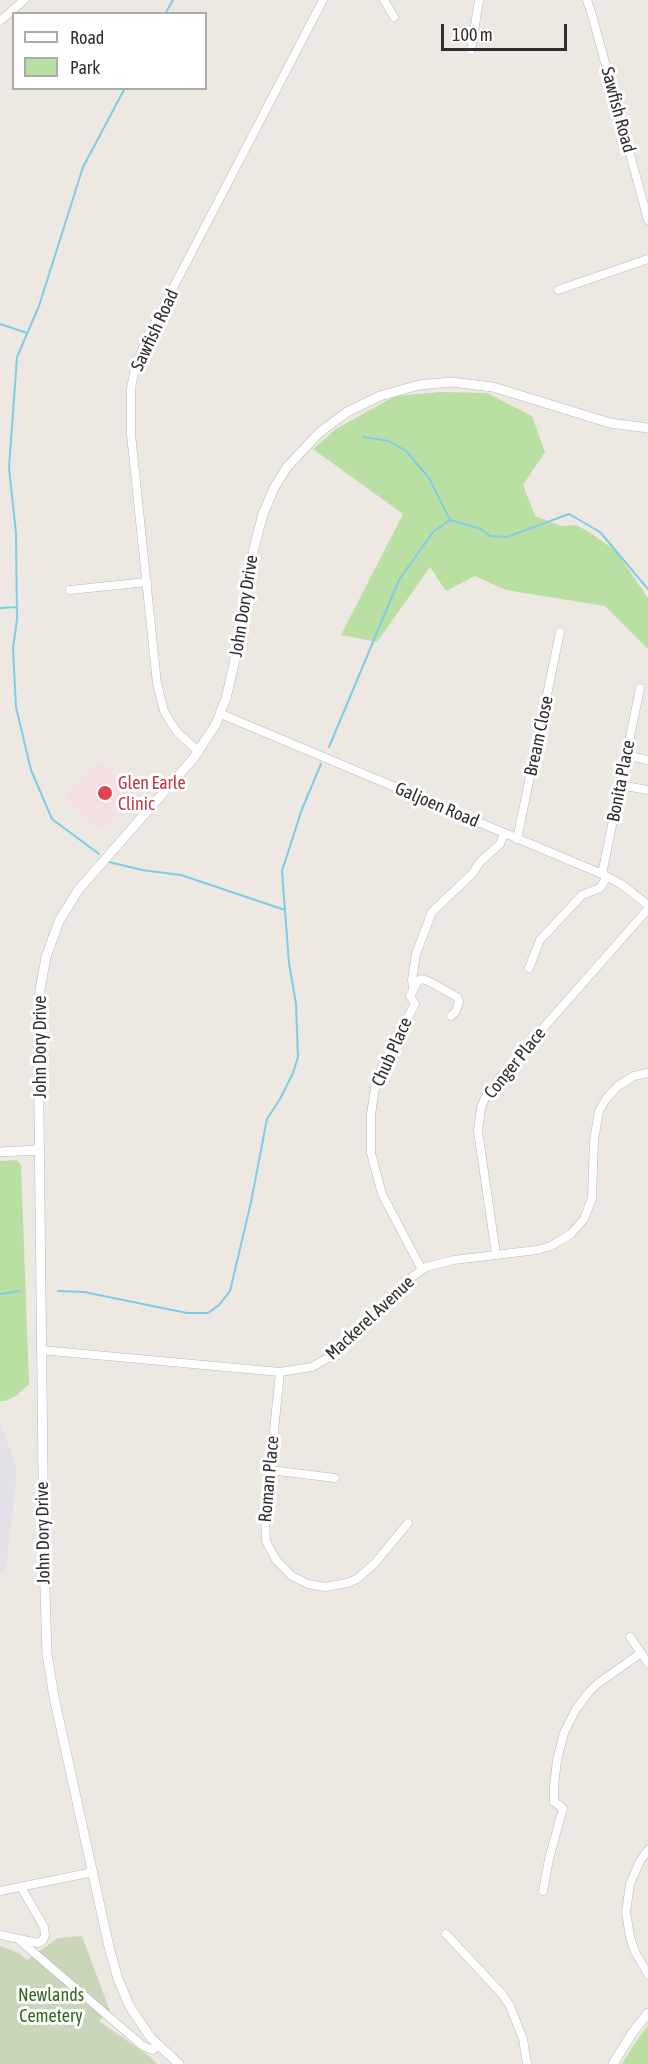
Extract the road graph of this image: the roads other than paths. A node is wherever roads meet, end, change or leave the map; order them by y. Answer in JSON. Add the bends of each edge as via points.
{"nodes":[{"id":1,"x":22,"y":0,"type":"edge"},
{"id":2,"x":323,"y":0,"type":"edge"},
{"id":3,"x":384,"y":0,"type":"edge"},
{"id":4,"x":479,"y":0,"type":"edge"},
{"id":5,"x":587,"y":0,"type":"edge"},
{"id":6,"x":394,"y":17,"type":"dead end"},
{"id":7,"x":0,"y":21,"type":"edge"},
{"id":8,"x":471,"y":50,"type":"dead end"},
{"id":9,"x":648,"y":220,"type":"edge"},
{"id":10,"x":648,"y":259,"type":"edge"},
{"id":11,"x":558,"y":290,"type":"dead end"},
{"id":12,"x":648,"y":428,"type":"edge"},
{"id":13,"x":147,"y":582,"type":"junction"},
{"id":14,"x":70,"y":590,"type":"dead end"},
{"id":15,"x":560,"y":632,"type":"dead end"},
{"id":16,"x":640,"y":687,"type":"dead end"},
{"id":17,"x":221,"y":714,"type":"junction"},
{"id":18,"x":199,"y":752,"type":"junction"},
{"id":19,"x":626,"y":755,"type":"junction"},
{"id":20,"x":648,"y":760,"type":"edge"},
{"id":21,"x":620,"y":785,"type":"junction"},
{"id":22,"x":648,"y":790,"type":"edge"},
{"id":23,"x":504,"y":834,"type":"junction"},
{"id":24,"x":518,"y":839,"type":"junction"},
{"id":25,"x":604,"y":875,"type":"junction"},
{"id":26,"x":648,"y":907,"type":"edge"},
{"id":27,"x":529,"y":968,"type":"dead end"},
{"id":28,"x":413,"y":988,"type":"junction"},
{"id":29,"x":451,"y":1016,"type":"dead end"},
{"id":30,"x":648,"y":1073,"type":"edge"},
{"id":31,"x":40,"y":1150,"type":"junction"},
{"id":32,"x":0,"y":1152,"type":"edge"},
{"id":33,"x":496,"y":1254,"type":"junction"},
{"id":34,"x":422,"y":1270,"type":"junction"},
{"id":35,"x":41,"y":1350,"type":"junction"},
{"id":36,"x":280,"y":1372,"type":"junction"},
{"id":37,"x":270,"y":1470,"type":"junction"},
{"id":38,"x":335,"y":1478,"type":"dead end"},
{"id":39,"x":408,"y":1523,"type":"dead end"},
{"id":40,"x":630,"y":1636,"type":"dead end"},
{"id":41,"x":641,"y":1653,"type":"junction"},
{"id":42,"x":648,"y":1663,"type":"edge"},
{"id":43,"x":648,"y":1850,"type":"edge"},
{"id":44,"x":93,"y":1872,"type":"junction"},
{"id":45,"x":21,"y":1887,"type":"junction"},
{"id":46,"x":0,"y":1891,"type":"edge"},
{"id":47,"x":543,"y":1891,"type":"dead end"},
{"id":48,"x":446,"y":1934,"type":"dead end"},
{"id":49,"x":0,"y":1935,"type":"edge"},
{"id":50,"x":18,"y":1939,"type":"junction"},
{"id":51,"x":648,"y":1974,"type":"edge"},
{"id":52,"x":648,"y":2013,"type":"edge"},
{"id":53,"x":158,"y":2045,"type":"junction"},
{"id":54,"x":179,"y":2064,"type":"edge"},
{"id":55,"x":527,"y":2064,"type":"edge"},
{"id":56,"x":613,"y":2064,"type":"edge"}],
"edges":[{"from":1,"to":7,"type":"street"},
{"from":2,"to":13,"type":"street","name":"Sawfish Road","via":[[136,364],[130,404]]},
{"from":3,"to":6,"type":"street"},
{"from":4,"to":8,"type":"street"},
{"from":5,"to":9,"type":"street","name":"Sawfish Road"},
{"from":10,"to":11,"type":"street"},
{"from":12,"to":17,"type":"street","name":"John Dory Drive","via":[[610,423],[499,388],[458,382],[401,389],[336,419],[293,460],[263,514]]},
{"from":13,"to":14,"type":"street"},
{"from":13,"to":18,"type":"street","name":"Sawfish Road","via":[[160,699],[178,733]]},
{"from":15,"to":24,"type":"street","name":"Bream Close"},
{"from":16,"to":19,"type":"street","name":"Bonita Place"},
{"from":17,"to":18,"type":"street","name":"John Dory Drive"},
{"from":17,"to":23,"type":"street","name":"Galjoen Road"},
{"from":18,"to":31,"type":"street","name":"John Dory Drive","via":[[86,880],[68,904],[51,942],[38,1006]]},
{"from":19,"to":20,"type":"street"},
{"from":19,"to":21,"type":"street","name":"Bonita Place"},
{"from":21,"to":22,"type":"street"},
{"from":21,"to":25,"type":"street","name":"Bonita Place"},
{"from":23,"to":24,"type":"street","name":"Galjoen Road"},
{"from":23,"to":28,"type":"street","via":[[500,844],[432,912],[416,954]]},
{"from":24,"to":25,"type":"street","name":"Galjoen Road"},
{"from":25,"to":26,"type":"street","name":"Galjoen Road"},
{"from":25,"to":27,"type":"street","via":[[600,888],[582,895],[543,937]]},
{"from":26,"to":33,"type":"street","name":"Conger Place","via":[[485,1098],[478,1131]]},
{"from":28,"to":29,"type":"street","via":[[424,980],[446,989],[459,1002]]},
{"from":28,"to":34,"type":"street","name":"Chub Place","via":[[410,996],[415,1004],[376,1082],[370,1131],[373,1163],[382,1194]]},
{"from":30,"to":33,"type":"street","name":"Mackerel Avenue","via":[[618,1086],[599,1111],[592,1198],[577,1229],[551,1246]]},
{"from":31,"to":32,"type":"street"},
{"from":31,"to":35,"type":"street","name":"John Dory Drive"},
{"from":33,"to":34,"type":"street","name":"Mackerel Avenue"},
{"from":34,"to":36,"type":"street","name":"Mackerel Avenue","via":[[333,1355],[312,1367]]},
{"from":35,"to":36,"type":"street","name":"Mackerel Avenue"},
{"from":35,"to":44,"type":"street","name":"John Dory Drive","via":[[47,1654]]},
{"from":36,"to":37,"type":"street","name":"Roman Place"},
{"from":37,"to":38,"type":"street"},
{"from":37,"to":39,"type":"street","name":"Roman Place","via":[[266,1541],[283,1569],[308,1584],[337,1586],[357,1579]]},
{"from":40,"to":41,"type":"street"},
{"from":41,"to":42,"type":"street"},
{"from":41,"to":47,"type":"street","via":[[597,1684],[564,1733],[554,1786],[554,1802],[563,1808]]},
{"from":43,"to":51,"type":"street","via":[[630,1884],[626,1912],[635,1952]]},
{"from":44,"to":45,"type":"street"},
{"from":44,"to":53,"type":"street","name":"John Dory Drive","via":[[121,1986],[129,2005]]},
{"from":45,"to":46,"type":"street"},
{"from":45,"to":50,"type":"street","via":[[45,1935],[40,1942]]},
{"from":48,"to":55,"type":"street","via":[[510,2006],[523,2039]]},
{"from":49,"to":50,"type":"street"},
{"from":50,"to":53,"type":"street","via":[[143,2046],[153,2050]]},
{"from":52,"to":56,"type":"street"},
{"from":53,"to":54,"type":"street","name":"John Dory Drive"}]}
